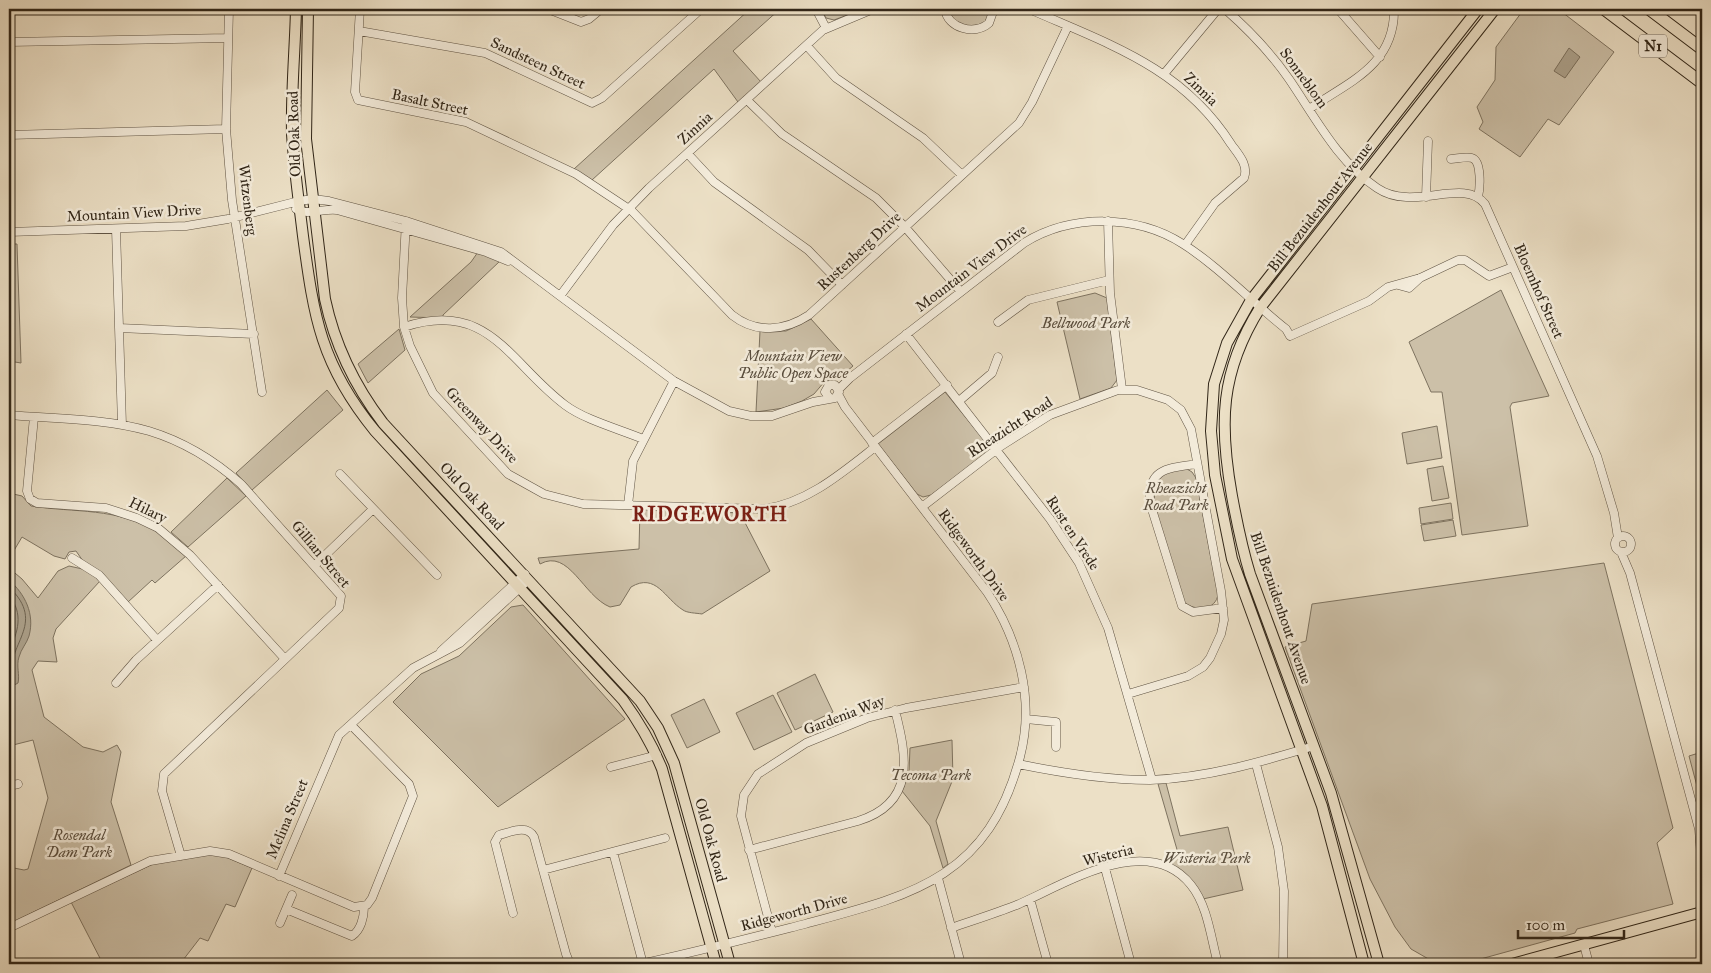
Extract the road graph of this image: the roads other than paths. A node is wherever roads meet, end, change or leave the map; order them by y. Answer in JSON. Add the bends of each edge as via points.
{"nodes":[{"id":1,"x":229,"y":9,"type":"edge"},
{"id":2,"x":296,"y":9,"type":"edge"},
{"id":3,"x":308,"y":9,"type":"edge"},
{"id":4,"x":360,"y":9,"type":"edge"},
{"id":5,"x":548,"y":9,"type":"edge"},
{"id":6,"x":601,"y":9,"type":"edge"},
{"id":7,"x":700,"y":9,"type":"edge"},
{"id":8,"x":816,"y":9,"type":"edge"},
{"id":9,"x":873,"y":9,"type":"edge"},
{"id":10,"x":945,"y":9,"type":"edge"},
{"id":11,"x":994,"y":9,"type":"edge"},
{"id":12,"x":1028,"y":9,"type":"edge"},
{"id":13,"x":1218,"y":9,"type":"edge"},
{"id":14,"x":1225,"y":9,"type":"edge"},
{"id":15,"x":1338,"y":9,"type":"edge"},
{"id":16,"x":1394,"y":9,"type":"edge"},
{"id":17,"x":1478,"y":9,"type":"edge"},
{"id":18,"x":1495,"y":9,"type":"edge"},
{"id":19,"x":1604,"y":9,"type":"edge"},
{"id":20,"x":1649,"y":9,"type":"edge"},
{"id":21,"x":1068,"y":26,"type":"junction"},
{"id":22,"x":826,"y":28,"type":"junction"},
{"id":23,"x":359,"y":31,"type":"junction"},
{"id":24,"x":228,"y":38,"type":"junction"},
{"id":25,"x":9,"y":42,"type":"edge"},
{"id":26,"x":807,"y":46,"type":"junction"},
{"id":27,"x":1702,"y":49,"type":"edge"},
{"id":28,"x":1380,"y":57,"type":"junction"},
{"id":29,"x":1164,"y":74,"type":"junction"},
{"id":30,"x":1702,"y":83,"type":"edge"},
{"id":31,"x":747,"y":100,"type":"junction"},
{"id":32,"x":1309,"y":109,"type":"junction"},
{"id":33,"x":226,"y":129,"type":"junction"},
{"id":34,"x":9,"y":135,"type":"edge"},
{"id":35,"x":1428,"y":141,"type":"dead end"},
{"id":36,"x":688,"y":154,"type":"junction"},
{"id":37,"x":1451,"y":159,"type":"dead end"},
{"id":38,"x":1354,"y":169,"type":"junction"},
{"id":39,"x":962,"y":175,"type":"junction"},
{"id":40,"x":1362,"y":177,"type":"junction"},
{"id":41,"x":1426,"y":197,"type":"junction"},
{"id":42,"x":1478,"y":197,"type":"junction"},
{"id":43,"x":313,"y":200,"type":"junction"},
{"id":44,"x":296,"y":206,"type":"junction"},
{"id":45,"x":627,"y":209,"type":"junction"},
{"id":46,"x":314,"y":211,"type":"junction"},
{"id":47,"x":235,"y":217,"type":"junction"},
{"id":48,"x":1108,"y":221,"type":"junction"},
{"id":49,"x":406,"y":226,"type":"junction"},
{"id":50,"x":905,"y":227,"type":"junction"},
{"id":51,"x":116,"y":229,"type":"junction"},
{"id":52,"x":9,"y":232,"type":"edge"},
{"id":53,"x":1185,"y":245,"type":"junction"},
{"id":54,"x":1513,"y":267,"type":"junction"},
{"id":55,"x":1109,"y":280,"type":"junction"},
{"id":56,"x":842,"y":285,"type":"junction"},
{"id":57,"x":961,"y":292,"type":"junction"},
{"id":58,"x":560,"y":296,"type":"junction"},
{"id":59,"x":1250,"y":300,"type":"junction"},
{"id":60,"x":1260,"y":308,"type":"junction"},
{"id":61,"x":998,"y":322,"type":"dead end"},
{"id":62,"x":404,"y":327,"type":"junction"},
{"id":63,"x":119,"y":328,"type":"junction"},
{"id":64,"x":254,"y":334,"type":"junction"},
{"id":65,"x":906,"y":334,"type":"junction"},
{"id":66,"x":998,"y":357,"type":"dead end"},
{"id":67,"x":674,"y":381,"type":"junction"},
{"id":68,"x":947,"y":385,"type":"junction"},
{"id":69,"x":1122,"y":389,"type":"junction"},
{"id":70,"x":262,"y":392,"type":"dead end"},
{"id":71,"x":834,"y":393,"type":"junction"},
{"id":72,"x":959,"y":401,"type":"junction"},
{"id":73,"x":813,"y":402,"type":"junction"},
{"id":74,"x":9,"y":415,"type":"edge"},
{"id":75,"x":34,"y":417,"type":"junction"},
{"id":76,"x":122,"y":425,"type":"junction"},
{"id":77,"x":642,"y":439,"type":"junction"},
{"id":78,"x":874,"y":445,"type":"junction"},
{"id":79,"x":996,"y":450,"type":"junction"},
{"id":80,"x":1197,"y":464,"type":"junction"},
{"id":81,"x":340,"y":474,"type":"dead end"},
{"id":82,"x":628,"y":505,"type":"junction"},
{"id":83,"x":922,"y":507,"type":"junction"},
{"id":84,"x":373,"y":509,"type":"junction"},
{"id":85,"x":1622,"y":537,"type":"junction"},
{"id":86,"x":1625,"y":551,"type":"junction"},
{"id":87,"x":72,"y":558,"type":"dead end"},
{"id":88,"x":315,"y":565,"type":"junction"},
{"id":89,"x":437,"y":575,"type":"dead end"},
{"id":90,"x":527,"y":576,"type":"junction"},
{"id":91,"x":218,"y":585,"type":"junction"},
{"id":92,"x":517,"y":585,"type":"junction"},
{"id":93,"x":1223,"y":608,"type":"junction"},
{"id":94,"x":158,"y":640,"type":"junction"},
{"id":95,"x":285,"y":659,"type":"junction"},
{"id":96,"x":116,"y":683,"type":"dead end"},
{"id":97,"x":1024,"y":688,"type":"junction"},
{"id":98,"x":1128,"y":694,"type":"junction"},
{"id":99,"x":894,"y":710,"type":"junction"},
{"id":100,"x":1026,"y":719,"type":"junction"},
{"id":101,"x":351,"y":725,"type":"junction"},
{"id":102,"x":1314,"y":746,"type":"junction"},
{"id":103,"x":1056,"y":747,"type":"dead end"},
{"id":104,"x":1302,"y":750,"type":"junction"},
{"id":105,"x":656,"y":755,"type":"junction"},
{"id":106,"x":1018,"y":764,"type":"junction"},
{"id":107,"x":1256,"y":764,"type":"junction"},
{"id":108,"x":611,"y":767,"type":"dead end"},
{"id":109,"x":1152,"y":780,"type":"junction"},
{"id":110,"x":18,"y":784,"type":"dead end"},
{"id":111,"x":9,"y":786,"type":"edge"},
{"id":112,"x":1700,"y":831,"type":"edge"},
{"id":113,"x":665,"y":838,"type":"dead end"},
{"id":114,"x":1702,"y":846,"type":"edge"},
{"id":115,"x":750,"y":850,"type":"junction"},
{"id":116,"x":613,"y":852,"type":"junction"},
{"id":117,"x":181,"y":856,"type":"junction"},
{"id":118,"x":1105,"y":868,"type":"junction"},
{"id":119,"x":1702,"y":869,"type":"edge"},
{"id":120,"x":543,"y":870,"type":"junction"},
{"id":121,"x":279,"y":876,"type":"junction"},
{"id":122,"x":938,"y":878,"type":"junction"},
{"id":123,"x":292,"y":895,"type":"dead end"},
{"id":124,"x":1030,"y":899,"type":"junction"},
{"id":125,"x":364,"y":906,"type":"junction"},
{"id":126,"x":286,"y":909,"type":"junction"},
{"id":127,"x":1702,"y":912,"type":"edge"},
{"id":128,"x":513,"y":914,"type":"dead end"},
{"id":129,"x":280,"y":923,"type":"dead end"},
{"id":130,"x":9,"y":928,"type":"edge"},
{"id":131,"x":951,"y":928,"type":"junction"},
{"id":132,"x":772,"y":932,"type":"junction"},
{"id":133,"x":725,"y":945,"type":"junction"},
{"id":134,"x":1584,"y":945,"type":"junction"},
{"id":135,"x":712,"y":948,"type":"junction"},
{"id":136,"x":566,"y":954,"type":"junction"},
{"id":137,"x":566,"y":964,"type":"edge"},
{"id":138,"x":570,"y":964,"type":"edge"},
{"id":139,"x":642,"y":964,"type":"edge"},
{"id":140,"x":716,"y":964,"type":"edge"},
{"id":141,"x":730,"y":964,"type":"edge"},
{"id":142,"x":961,"y":964,"type":"edge"},
{"id":143,"x":1048,"y":964,"type":"edge"},
{"id":144,"x":1131,"y":964,"type":"edge"},
{"id":145,"x":1218,"y":964,"type":"edge"},
{"id":146,"x":1283,"y":964,"type":"edge"},
{"id":147,"x":1364,"y":964,"type":"edge"},
{"id":148,"x":1379,"y":964,"type":"edge"},
{"id":149,"x":1512,"y":964,"type":"edge"},
{"id":150,"x":1589,"y":964,"type":"edge"}],
"edges":[{"from":1,"to":24,"type":"street","name":"Witzenberg"},
{"from":2,"to":44,"type":"main road","name":"Old Oak Road","via":[[292,132]]},
{"from":3,"to":43,"type":"main road","name":"Old Oak Road","via":[[305,114]]},
{"from":4,"to":23,"type":"street","name":"Basalt Street"},
{"from":5,"to":6,"type":"street","via":[[581,22]]},
{"from":7,"to":23,"type":"street","name":"Sandsteen Street","via":[[602,98],[592,102],[477,51]]},
{"from":8,"to":22,"type":"street"},
{"from":9,"to":22,"type":"street","name":"Zinnia"},
{"from":10,"to":11,"type":"street","via":[[947,19],[953,25],[976,29],[988,23]]},
{"from":12,"to":21,"type":"street","name":"Zinnia"},
{"from":13,"to":29,"type":"street"},
{"from":14,"to":32,"type":"street","name":"Sonneblom","via":[[1268,51]]},
{"from":15,"to":28,"type":"street"},
{"from":16,"to":28,"type":"street","via":[[1393,24]]},
{"from":17,"to":38,"type":"main road","name":"Bill Bezuidenhout Avenue"},
{"from":18,"to":40,"type":"main road","name":"Bill Bezuidenhout Avenue"},
{"from":19,"to":30,"type":"highway","number":"N1"},
{"from":20,"to":27,"type":"highway","number":"N1"},
{"from":21,"to":29,"type":"street","name":"Zinnia","via":[[1137,56]]},
{"from":21,"to":39,"type":"street","name":"Rustenberg Drive","via":[[1023,118]]},
{"from":22,"to":26,"type":"street","name":"Zinnia"},
{"from":23,"to":45,"type":"street","name":"Basalt Street","via":[[355,94],[358,100],[466,122],[576,174]]},
{"from":24,"to":25,"type":"street"},
{"from":24,"to":33,"type":"street","name":"Witzenberg"},
{"from":26,"to":31,"type":"street","name":"Zinnia"},
{"from":26,"to":39,"type":"street","via":[[836,78],[923,138]]},
{"from":28,"to":32,"type":"street","via":[[1373,66]]},
{"from":29,"to":53,"type":"street","name":"Zinnia","via":[[1205,110],[1246,169],[1244,178],[1215,203]]},
{"from":31,"to":36,"type":"street","name":"Zinnia"},
{"from":31,"to":50,"type":"street","via":[[782,134],[876,198]]},
{"from":32,"to":38,"type":"street","name":"Sonneblom"},
{"from":33,"to":34,"type":"street"},
{"from":33,"to":47,"type":"street","name":"Witzenberg"},
{"from":35,"to":41,"type":"street"},
{"from":36,"to":45,"type":"street","name":"Zinnia"},
{"from":36,"to":56,"type":"street","via":[[714,182],[808,250]]},
{"from":37,"to":42,"type":"street","via":[[1473,158],[1481,180]]},
{"from":38,"to":40,"type":"street","name":"Sonneblom"},
{"from":38,"to":59,"type":"main road","name":"Bill Bezuidenhout Avenue"},
{"from":39,"to":50,"type":"street","name":"Rustenberg Drive"},
{"from":40,"to":41,"type":"street","via":[[1395,197]]},
{"from":40,"to":60,"type":"main road","name":"Bill Bezuidenhout Avenue"},
{"from":41,"to":42,"type":"street","via":[[1466,192]]},
{"from":42,"to":54,"type":"street","name":"Bloemhof Street","via":[[1487,208]]},
{"from":43,"to":44,"type":"street","name":"Mountain View Drive"},
{"from":43,"to":46,"type":"main road","name":"Old Oak Road"},
{"from":43,"to":49,"type":"street","name":"Mountain View Drive","via":[[335,202]]},
{"from":44,"to":46,"type":"street","name":"Mountain View Drive"},
{"from":44,"to":47,"type":"street","name":"Mountain View Drive"},
{"from":44,"to":92,"type":"main road","name":"Old Oak Road","via":[[315,318],[324,347],[346,392],[375,431]]},
{"from":45,"to":56,"type":"street","name":"Rustenberg Drive","via":[[732,315],[751,326],[774,329],[796,323]]},
{"from":45,"to":58,"type":"street","name":"Zinnia"},
{"from":46,"to":49,"type":"street","name":"Mountain View Drive","via":[[334,210]]},
{"from":46,"to":90,"type":"main road","name":"Old Oak Road","via":[[329,321],[352,378],[383,423]]},
{"from":47,"to":51,"type":"street","name":"Mountain View Drive","via":[[186,226]]},
{"from":47,"to":64,"type":"street","name":"Witzenberg"},
{"from":48,"to":53,"type":"street","name":"Mountain View Drive","via":[[1150,229]]},
{"from":48,"to":55,"type":"street"},
{"from":48,"to":57,"type":"street","name":"Mountain View Drive","via":[[1073,224],[1045,232],[1024,243]]},
{"from":49,"to":58,"type":"street","name":"Mountain View Drive","via":[[517,264]]},
{"from":49,"to":62,"type":"street","name":"Greenway Drive"},
{"from":50,"to":56,"type":"street","name":"Rustenberg Drive"},
{"from":50,"to":57,"type":"street"},
{"from":51,"to":52,"type":"street","name":"Mountain View Drive"},
{"from":51,"to":63,"type":"street"},
{"from":53,"to":59,"type":"street","name":"Mountain View Drive"},
{"from":54,"to":60,"type":"street","name":"Mountain View Drive","via":[[1489,276],[1464,260],[1458,260],[1420,278],[1388,287],[1369,301],[1290,336]]},
{"from":54,"to":85,"type":"street","name":"Bloemhof Street","via":[[1597,456]]},
{"from":55,"to":61,"type":"street","via":[[1028,300]]},
{"from":55,"to":69,"type":"street"},
{"from":57,"to":65,"type":"street","name":"Mountain View Drive"},
{"from":58,"to":67,"type":"street","name":"Mountain View Drive"},
{"from":59,"to":60,"type":"street","name":"Mountain View Drive"},
{"from":59,"to":104,"type":"main road","name":"Bill Bezuidenhout Avenue","via":[[1226,343],[1214,384],[1213,459],[1232,559]]},
{"from":60,"to":102,"type":"main road","name":"Bill Bezuidenhout Avenue","via":[[1239,348],[1229,380],[1224,423],[1225,456],[1245,558]]},
{"from":62,"to":77,"type":"street","via":[[450,321],[479,328],[498,340],[567,406]]},
{"from":62,"to":82,"type":"street","name":"Greenway Drive","via":[[436,397],[508,474],[535,490],[570,502]]},
{"from":63,"to":64,"type":"street"},
{"from":63,"to":76,"type":"street"},
{"from":64,"to":70,"type":"street","name":"Witzenberg"},
{"from":65,"to":68,"type":"street","name":"Rust en Vrede"},
{"from":65,"to":71,"type":"street","name":"Mountain View Drive"},
{"from":66,"to":72,"type":"street","via":[[992,373]]},
{"from":67,"to":73,"type":"street","name":"Mountain View Drive","via":[[717,407],[741,415],[772,416]]},
{"from":67,"to":77,"type":"street"},
{"from":68,"to":72,"type":"street","name":"Rust en Vrede"},
{"from":68,"to":78,"type":"street","name":"Greenway Drive"},
{"from":69,"to":79,"type":"street","name":"Rheazicht Road","via":[[1058,411]]},
{"from":69,"to":80,"type":"street","name":"Rheazicht Road","via":[[1137,390],[1177,406],[1189,424]]},
{"from":71,"to":73,"type":"street","name":"Mountain View Drive"},
{"from":71,"to":73,"type":"street","name":"Mountain View Drive","via":[[827,386]]},
{"from":71,"to":78,"type":"street","name":"Ridgeworth Drive"},
{"from":72,"to":79,"type":"street","name":"Rust en Vrede"},
{"from":74,"to":75,"type":"street","name":"Gillian Street"},
{"from":75,"to":76,"type":"street","name":"Gillian Street"},
{"from":75,"to":91,"type":"street","name":"Hilary","via":[[27,491],[32,500],[36,503],[106,508],[137,518],[177,543]]},
{"from":76,"to":88,"type":"street","name":"Gillian Street","via":[[161,435],[224,470],[241,484]]},
{"from":77,"to":82,"type":"street","via":[[631,468]]},
{"from":78,"to":82,"type":"street","name":"Greenway Drive","via":[[824,487],[777,507],[743,510]]},
{"from":78,"to":83,"type":"street","name":"Ridgeworth Drive"},
{"from":79,"to":83,"type":"street","name":"Rheazicht Road"},
{"from":79,"to":98,"type":"street","name":"Rust en Vrede","via":[[1050,519],[1079,563],[1108,628]]},
{"from":80,"to":93,"type":"street","name":"Rheazicht Road"},
{"from":80,"to":93,"type":"street","via":[[1167,468],[1158,474],[1150,488],[1150,503],[1182,606],[1193,612]]},
{"from":81,"to":84,"type":"street"},
{"from":83,"to":97,"type":"street","name":"Ridgeworth Drive","via":[[997,607],[1015,646]]},
{"from":84,"to":88,"type":"street"},
{"from":84,"to":89,"type":"street"},
{"from":85,"to":86,"type":"street","name":"Bloemhof Street","via":[[1631,544]]},
{"from":85,"to":86,"type":"street","name":"Bloemhof Street","via":[[1615,545]]},
{"from":86,"to":112,"type":"street","name":"Bloemhof Street"},
{"from":87,"to":94,"type":"street","via":[[99,575]]},
{"from":88,"to":95,"type":"street","name":"Gillian Street","via":[[340,593],[341,604]]},
{"from":90,"to":92,"type":"street","name":"Melina Street"},
{"from":90,"to":133,"type":"main road","name":"Old Oak Road","via":[[640,701],[658,728],[674,763]]},
{"from":91,"to":94,"type":"street"},
{"from":91,"to":95,"type":"street","name":"Hilary"},
{"from":92,"to":101,"type":"street","name":"Melina Street","via":[[460,644],[400,679]]},
{"from":92,"to":105,"type":"main road","name":"Old Oak Road","via":[[623,700]]},
{"from":93,"to":98,"type":"street","name":"Rheazicht Road","via":[[1221,634],[1203,667],[1188,676]]},
{"from":94,"to":96,"type":"street"},
{"from":95,"to":117,"type":"street","name":"Gillian Street","via":[[164,774],[162,791]]},
{"from":97,"to":99,"type":"street","name":"Gardenia Way"},
{"from":97,"to":100,"type":"street","name":"Ridgeworth Drive"},
{"from":98,"to":109,"type":"street","name":"Rust en Vrede"},
{"from":99,"to":115,"type":"street","name":"Gardenia Way","via":[[820,736],[758,774],[747,789],[741,809]]},
{"from":99,"to":115,"type":"street","via":[[905,751],[905,766],[898,788],[884,807],[858,821]]},
{"from":100,"to":103,"type":"street","via":[[1056,722]]},
{"from":100,"to":106,"type":"street","name":"Ridgeworth Drive"},
{"from":101,"to":121,"type":"street","name":"Melina Street","via":[[335,742]]},
{"from":101,"to":125,"type":"street","via":[[409,784],[413,796],[372,898]]},
{"from":102,"to":104,"type":"street"},
{"from":102,"to":148,"type":"main road","name":"Bill Bezuidenhout Avenue","via":[[1338,815]]},
{"from":104,"to":107,"type":"street"},
{"from":104,"to":147,"type":"main road","name":"Bill Bezuidenhout Avenue","via":[[1322,806]]},
{"from":105,"to":108,"type":"street"},
{"from":105,"to":135,"type":"main road","name":"Old Oak Road"},
{"from":106,"to":109,"type":"street","via":[[1063,774]]},
{"from":106,"to":122,"type":"street","name":"Ridgeworth Drive","via":[[1005,803],[987,832]]},
{"from":107,"to":109,"type":"street"},
{"from":107,"to":146,"type":"street","via":[[1278,848],[1284,891]]},
{"from":110,"to":111,"type":"street"},
{"from":112,"to":114,"type":"street","name":"Bloemhof Street"},
{"from":112,"to":119,"type":"street","name":"Bloemhof Street"},
{"from":113,"to":116,"type":"street"},
{"from":115,"to":132,"type":"street","name":"Gardenia Way"},
{"from":116,"to":120,"type":"street"},
{"from":116,"to":139,"type":"street"},
{"from":117,"to":121,"type":"street","name":"Melina Street","via":[[224,852]]},
{"from":117,"to":130,"type":"street","name":"Melina Street","via":[[150,861]]},
{"from":118,"to":124,"type":"street","name":"Wisteria","via":[[1066,881]]},
{"from":118,"to":144,"type":"street"},
{"from":118,"to":145,"type":"street","name":"Wisteria","via":[[1132,861],[1149,861],[1185,878],[1202,904]]},
{"from":120,"to":128,"type":"street","via":[[530,832],[522,829],[500,835],[495,840]]},
{"from":120,"to":136,"type":"street"},
{"from":121,"to":125,"type":"street","via":[[354,907]]},
{"from":122,"to":131,"type":"street"},
{"from":122,"to":132,"type":"street","name":"Ridgeworth Drive","via":[[885,902]]},
{"from":123,"to":126,"type":"street"},
{"from":124,"to":131,"type":"street","name":"Wisteria"},
{"from":124,"to":143,"type":"street"},
{"from":125,"to":126,"type":"street","via":[[364,917],[352,936]]},
{"from":126,"to":129,"type":"street"},
{"from":127,"to":134,"type":"main road"},
{"from":131,"to":142,"type":"street"},
{"from":132,"to":133,"type":"street","name":"Ridgeworth Drive"},
{"from":133,"to":135,"type":"street","name":"Ridgeworth Drive"},
{"from":133,"to":141,"type":"main road","name":"Old Oak Road"},
{"from":134,"to":149,"type":"main road"},
{"from":134,"to":150,"type":"street"},
{"from":135,"to":139,"type":"street","name":"Ridgeworth Drive"},
{"from":135,"to":140,"type":"main road","name":"Old Oak Road"},
{"from":136,"to":137,"type":"street"},
{"from":136,"to":138,"type":"street"}]}
